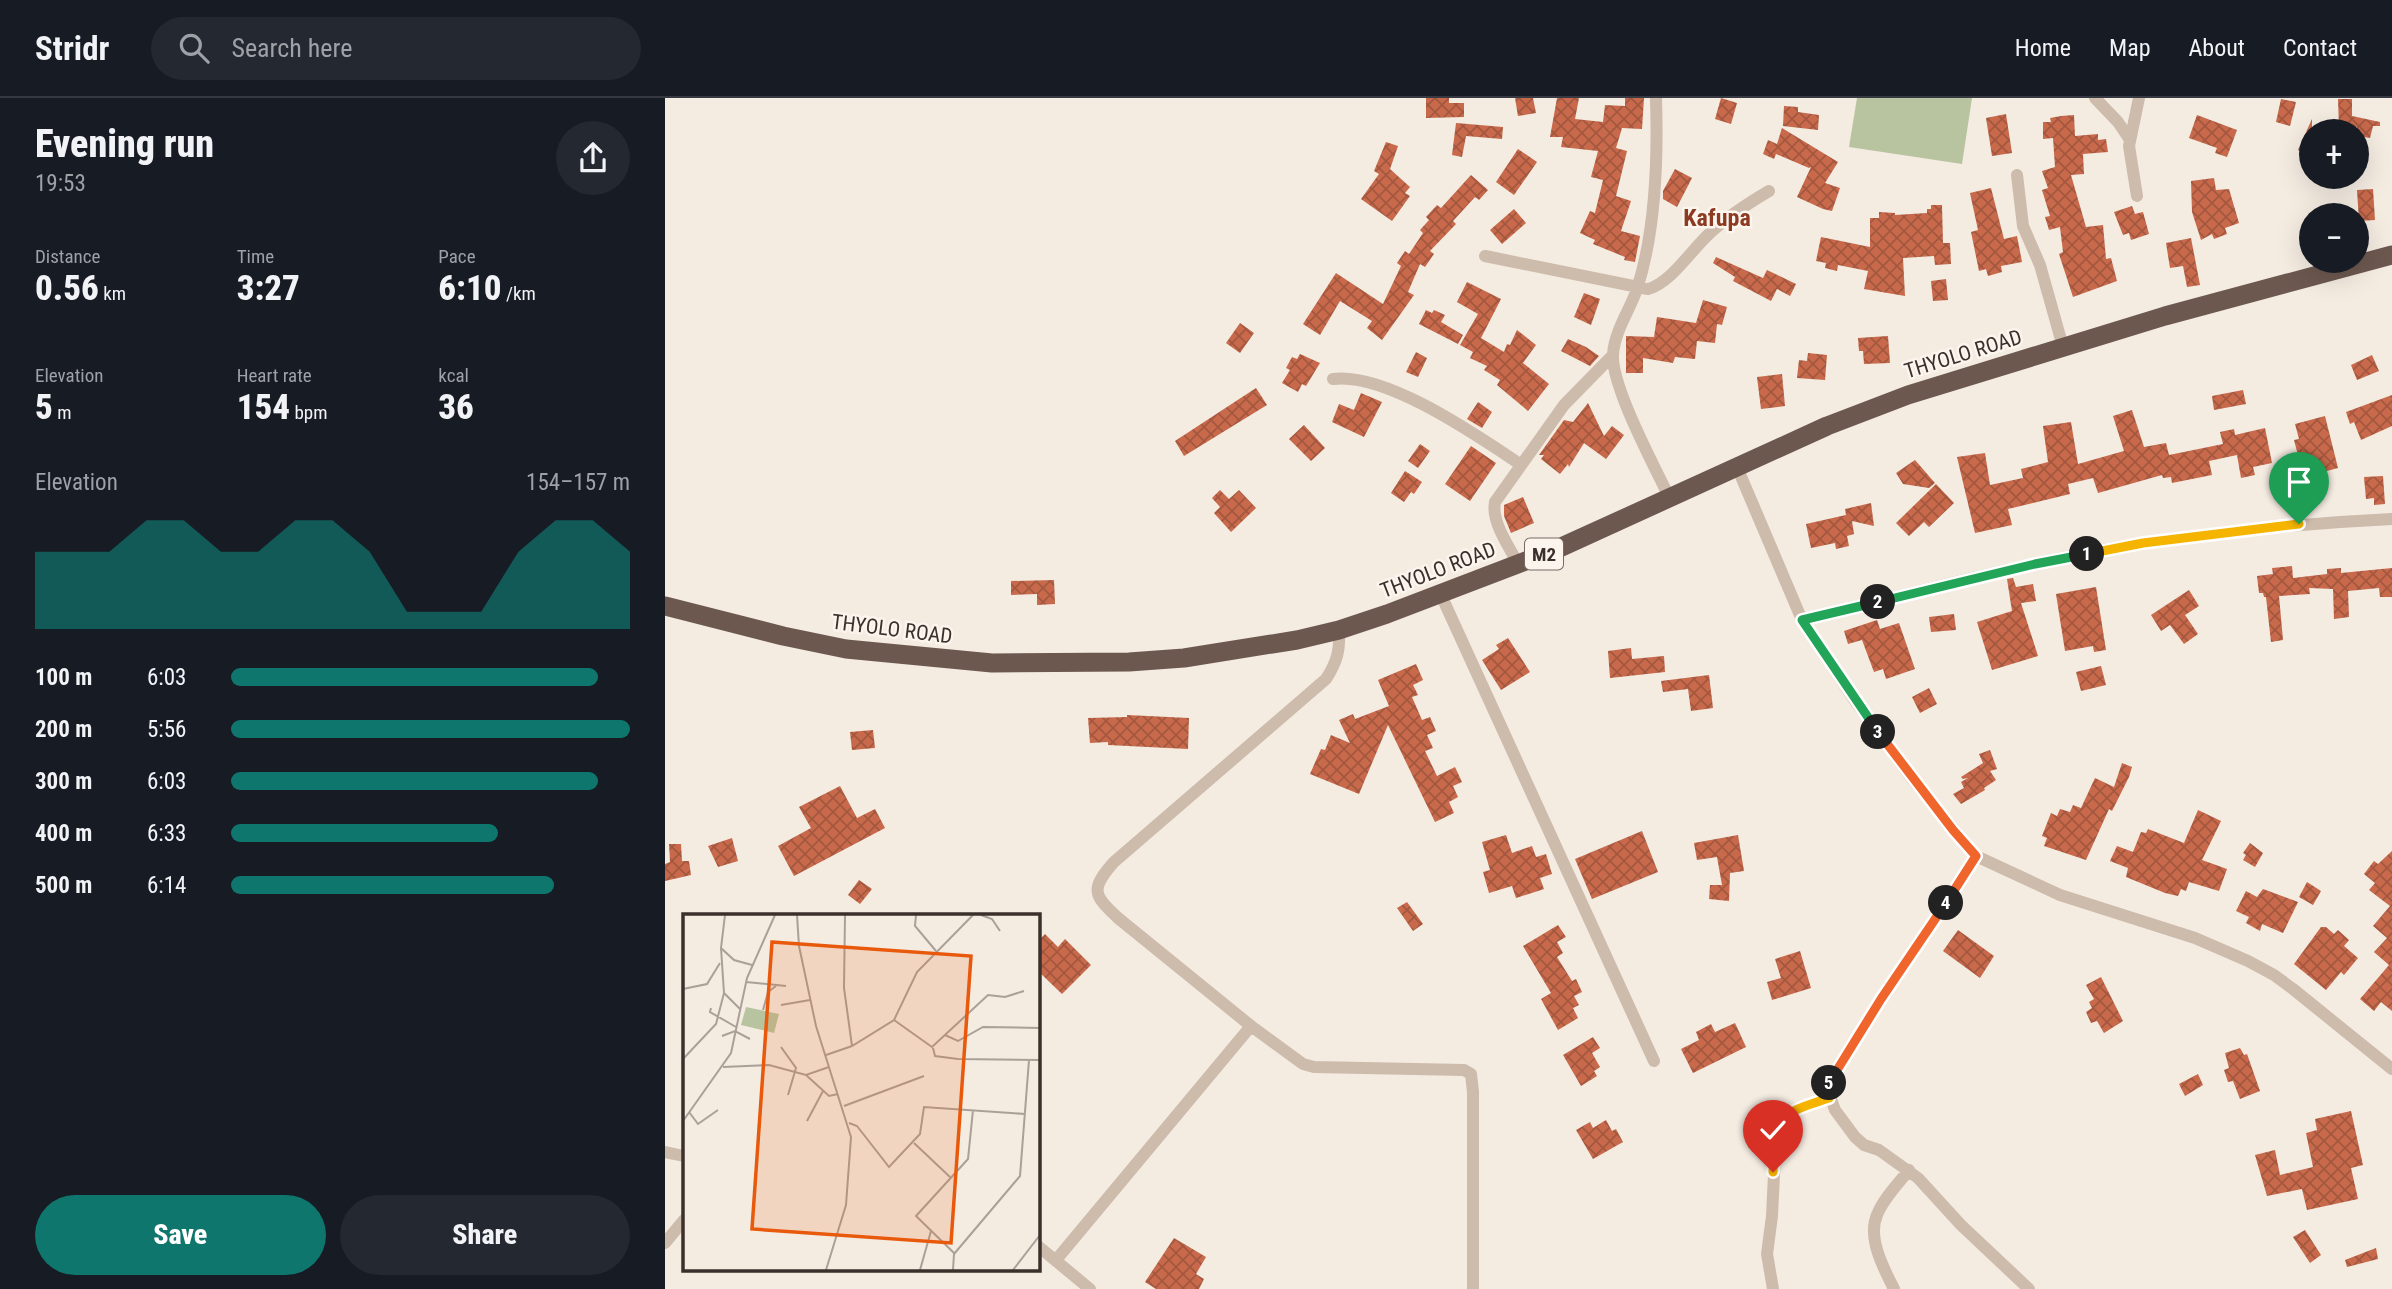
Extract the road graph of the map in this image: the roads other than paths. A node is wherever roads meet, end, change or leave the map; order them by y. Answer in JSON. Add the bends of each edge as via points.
{"nodes":[{"id":1,"x":1656,"y":98,"type":"edge"},
{"id":2,"x":2095,"y":98,"type":"edge"},
{"id":3,"x":2139,"y":98,"type":"edge"},
{"id":4,"x":2130,"y":140,"type":"junction"},
{"id":5,"x":2017,"y":176,"type":"dead end"},
{"id":6,"x":1769,"y":191,"type":"dead end"},
{"id":7,"x":2137,"y":196,"type":"dead end"},
{"id":8,"x":2392,"y":255,"type":"edge"},
{"id":9,"x":1485,"y":256,"type":"dead end"},
{"id":10,"x":1637,"y":288,"type":"junction"},
{"id":11,"x":2063,"y":347,"type":"junction"},
{"id":12,"x":1613,"y":355,"type":"junction"},
{"id":13,"x":1333,"y":379,"type":"dead end"},
{"id":14,"x":1521,"y":464,"type":"junction"},
{"id":15,"x":1737,"y":467,"type":"junction"},
{"id":16,"x":1669,"y":497,"type":"junction"},
{"id":17,"x":2392,"y":519,"type":"edge"},
{"id":18,"x":1518,"y":564,"type":"junction"},
{"id":19,"x":1441,"y":595,"type":"junction"},
{"id":20,"x":665,"y":606,"type":"edge"},
{"id":21,"x":1802,"y":620,"type":"junction"},
{"id":22,"x":1339,"y":631,"type":"junction"},
{"id":23,"x":1976,"y":856,"type":"junction"},
{"id":24,"x":1251,"y":1026,"type":"junction"},
{"id":25,"x":1654,"y":1061,"type":"dead end"},
{"id":26,"x":2392,"y":1069,"type":"edge"},
{"id":27,"x":1829,"y":1098,"type":"junction"},
{"id":28,"x":665,"y":1153,"type":"edge"},
{"id":29,"x":683,"y":1156,"type":"edge"},
{"id":30,"x":1909,"y":1170,"type":"junction"},
{"id":31,"x":683,"y":1221,"type":"edge"},
{"id":32,"x":665,"y":1243,"type":"edge"},
{"id":33,"x":1039,"y":1247,"type":"edge"},
{"id":34,"x":1056,"y":1260,"type":"junction"},
{"id":35,"x":1090,"y":1289,"type":"edge"},
{"id":36,"x":1473,"y":1289,"type":"edge"},
{"id":37,"x":1773,"y":1289,"type":"edge"},
{"id":38,"x":1894,"y":1289,"type":"edge"},
{"id":39,"x":2029,"y":1289,"type":"edge"}],
"edges":[{"from":1,"to":10,"type":"street","via":[[1651,222]]},
{"from":2,"to":4,"type":"street"},
{"from":3,"to":4,"type":"street"},
{"from":4,"to":7,"type":"street"},
{"from":5,"to":11,"type":"street","via":[[2023,226],[2040,265]]},
{"from":6,"to":10,"type":"street","via":[[1707,235],[1662,283]]},
{"from":8,"to":11,"type":"highway","name":"THYOLO ROAD","number":"M2"},
{"from":9,"to":10,"type":"street"},
{"from":10,"to":12,"type":"street"},
{"from":11,"to":15,"type":"highway","name":"THYOLO ROAD","number":"M2","via":[[1908,395]]},
{"from":12,"to":14,"type":"street","via":[[1564,405]]},
{"from":12,"to":16,"type":"street","via":[[1626,404]]},
{"from":13,"to":14,"type":"street","via":[[1362,380],[1432,409]]},
{"from":14,"to":18,"type":"street","via":[[1494,510]]},
{"from":15,"to":16,"type":"highway","name":"THYOLO ROAD","number":"M2"},
{"from":15,"to":21,"type":"street"},
{"from":16,"to":18,"type":"highway","name":"THYOLO ROAD","number":"M2"},
{"from":17,"to":21,"type":"street","via":[[2299,524],[2143,543]]},
{"from":18,"to":19,"type":"highway","name":"THYOLO ROAD","number":"M2"},
{"from":19,"to":22,"type":"highway","name":"THYOLO ROAD","number":"M2"},
{"from":19,"to":25,"type":"street"},
{"from":20,"to":22,"type":"highway","name":"THYOLO ROAD","number":"M2","via":[[846,649],[992,663],[1184,658]]},
{"from":21,"to":23,"type":"street","via":[[1872,724]]},
{"from":22,"to":24,"type":"street","via":[[1340,651],[1326,679],[1114,862],[1096,890],[1099,901],[1118,918]]},
{"from":23,"to":26,"type":"street","via":[[2060,895],[2195,938],[2248,961],[2293,989]]},
{"from":23,"to":27,"type":"street","via":[[1834,1073]]},
{"from":24,"to":34,"type":"street"},
{"from":24,"to":36,"type":"street","via":[[1314,1067],[1464,1070],[1471,1074]]},
{"from":27,"to":30,"type":"street","via":[[1855,1138]]},
{"from":27,"to":37,"type":"street","via":[[1796,1109],[1779,1121],[1767,1254]]},
{"from":28,"to":29,"type":"street"},
{"from":30,"to":38,"type":"street","via":[[1876,1217],[1877,1247]]},
{"from":30,"to":39,"type":"street"},
{"from":31,"to":32,"type":"street"},
{"from":33,"to":34,"type":"street"},
{"from":34,"to":35,"type":"street"}]}
